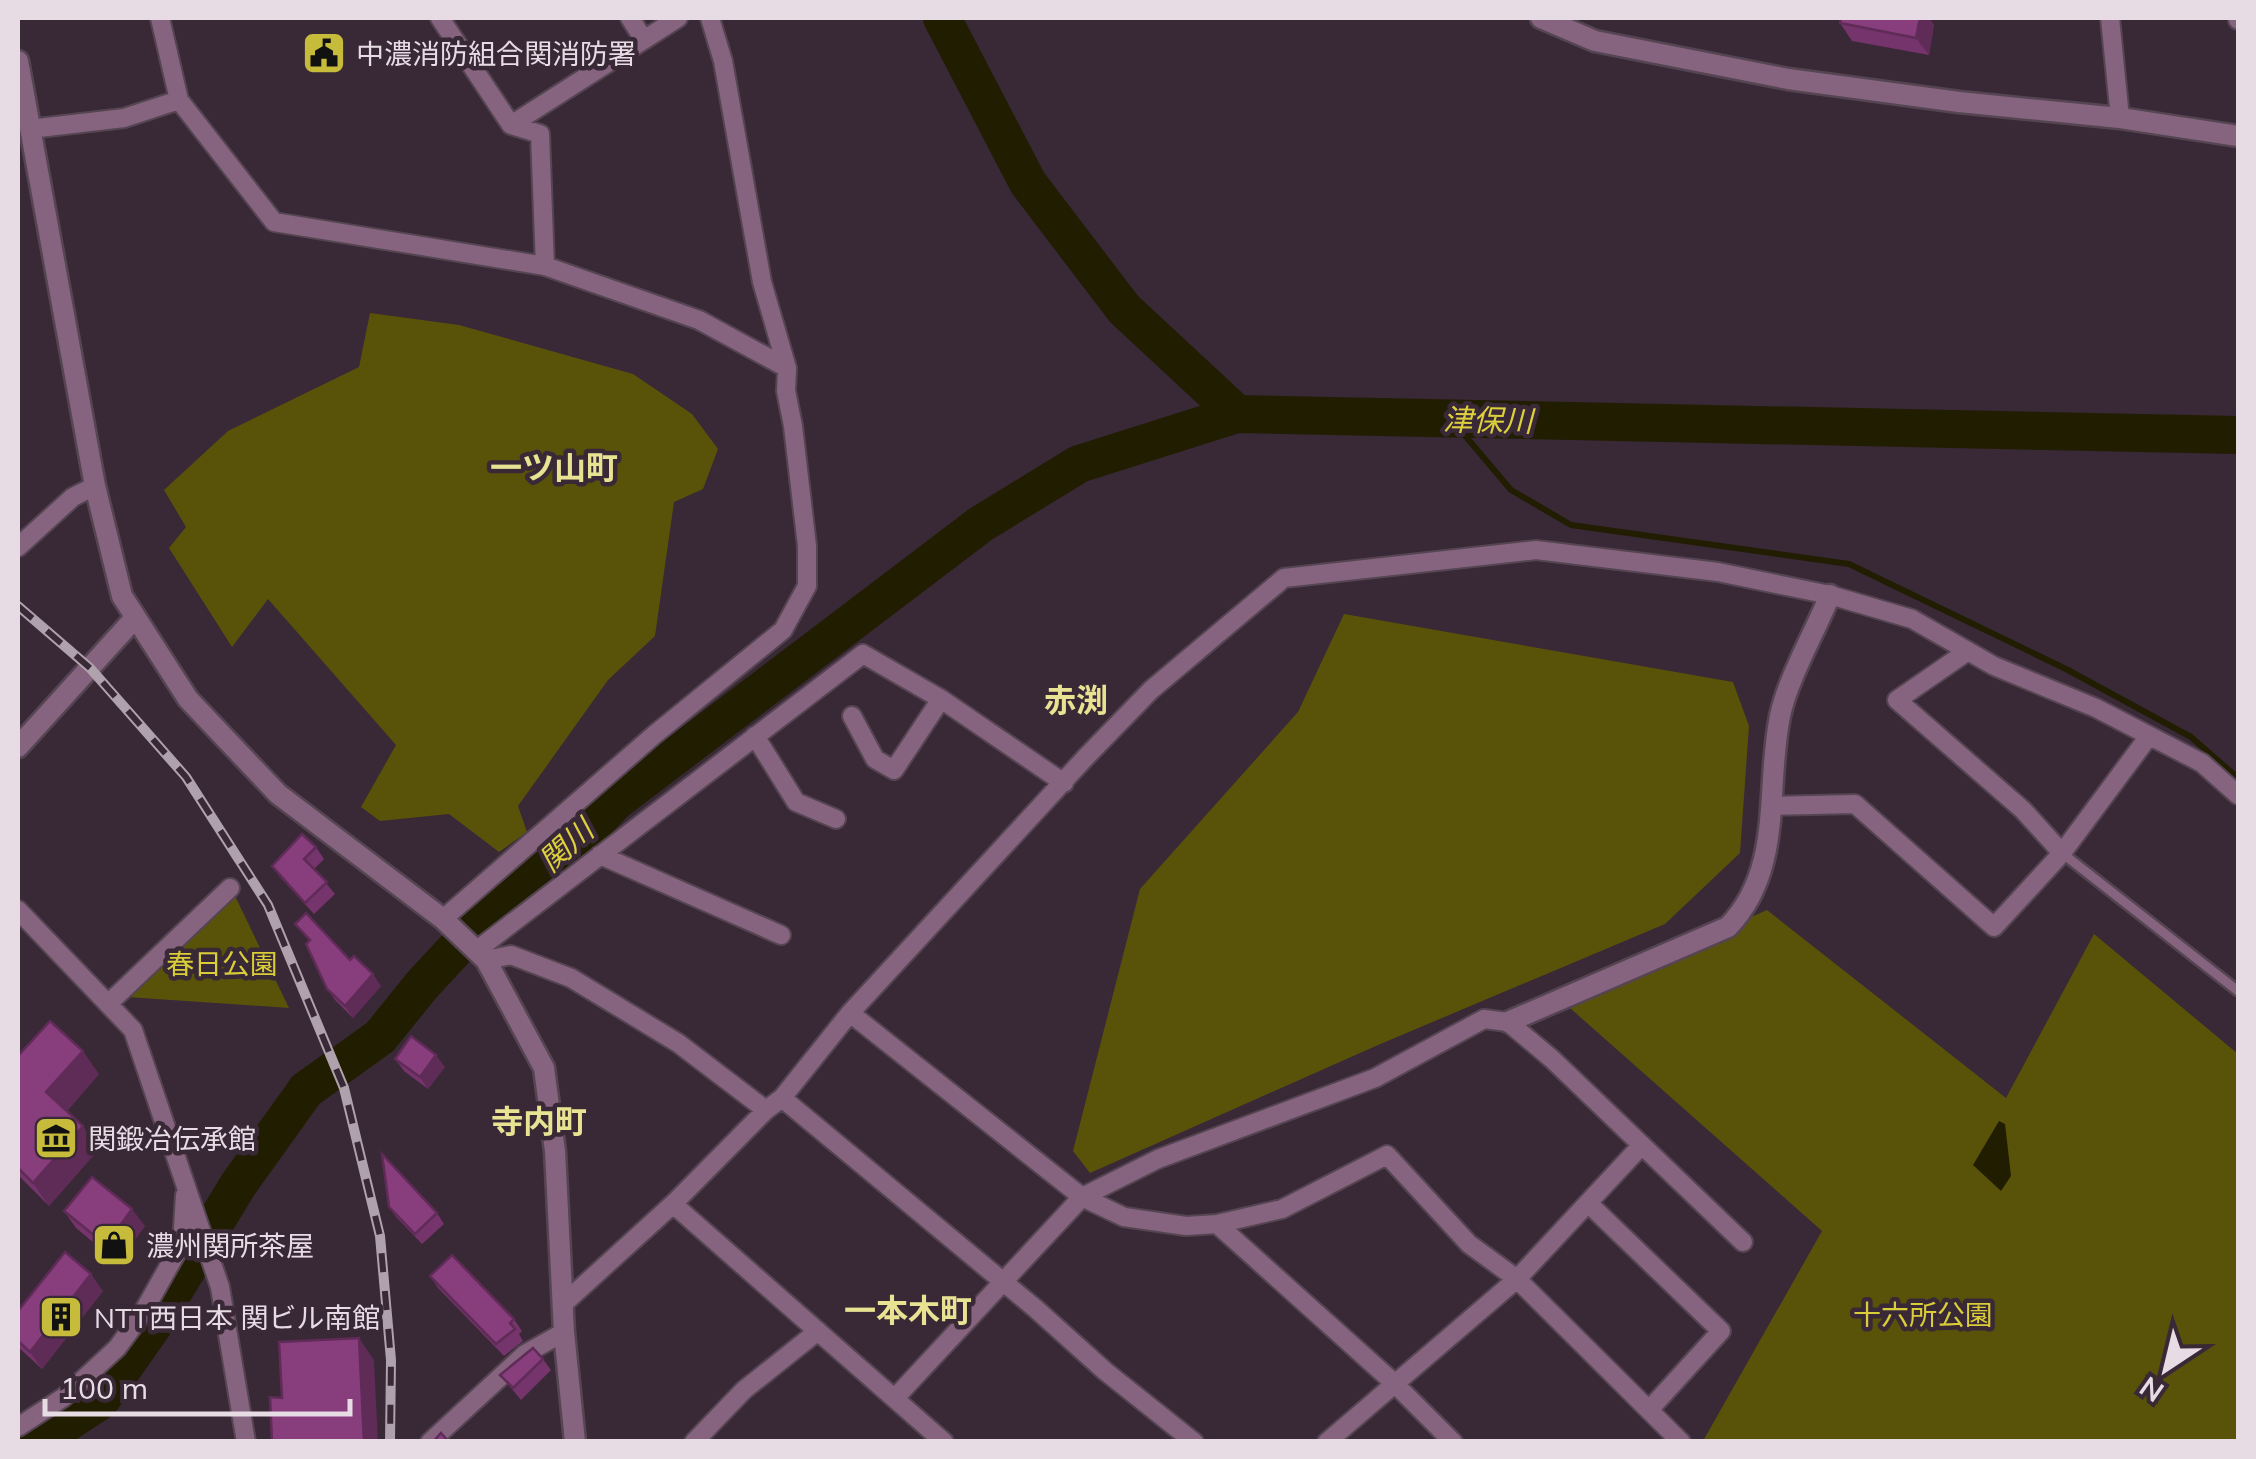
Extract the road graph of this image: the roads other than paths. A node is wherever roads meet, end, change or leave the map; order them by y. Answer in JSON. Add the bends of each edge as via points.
{"nodes":[{"id":1,"x":160,"y":18,"type":"edge"},
{"id":2,"x":440,"y":18,"type":"edge"},
{"id":3,"x":630,"y":18,"type":"edge"},
{"id":4,"x":678,"y":18,"type":"edge"},
{"id":5,"x":710,"y":18,"type":"edge"},
{"id":6,"x":1541,"y":18,"type":"edge"},
{"id":7,"x":2110,"y":18,"type":"edge"},
{"id":8,"x":644,"y":40,"type":"junction"},
{"id":9,"x":18,"y":61,"type":"edge"},
{"id":10,"x":179,"y":100,"type":"junction"},
{"id":11,"x":2120,"y":118,"type":"junction"},
{"id":12,"x":510,"y":125,"type":"junction"},
{"id":13,"x":30,"y":128,"type":"junction"},
{"id":14,"x":2238,"y":136,"type":"edge"},
{"id":15,"x":545,"y":266,"type":"junction"},
{"id":16,"x":787,"y":368,"type":"junction"},
{"id":17,"x":95,"y":486,"type":"junction"},
{"id":18,"x":18,"y":547,"type":"edge"},
{"id":19,"x":1830,"y":595,"type":"junction"},
{"id":20,"x":134,"y":619,"type":"junction"},
{"id":21,"x":1968,"y":651,"type":"junction"},
{"id":22,"x":941,"y":700,"type":"junction"},
{"id":23,"x":852,"y":716,"type":"dead end"},
{"id":24,"x":754,"y":736,"type":"junction"},
{"id":25,"x":2149,"y":736,"type":"junction"},
{"id":26,"x":18,"y":746,"type":"edge"},
{"id":27,"x":1064,"y":783,"type":"junction"},
{"id":28,"x":2238,"y":795,"type":"edge"},
{"id":29,"x":1771,"y":806,"type":"junction"},
{"id":30,"x":836,"y":819,"type":"dead end"},
{"id":31,"x":2062,"y":853,"type":"junction"},
{"id":32,"x":600,"y":855,"type":"junction"},
{"id":33,"x":230,"y":888,"type":"dead end"},
{"id":34,"x":18,"y":910,"type":"edge"},
{"id":35,"x":443,"y":919,"type":"junction"},
{"id":36,"x":781,"y":935,"type":"dead end"},
{"id":37,"x":482,"y":955,"type":"junction"},
{"id":38,"x":2238,"y":991,"type":"edge"},
{"id":39,"x":109,"y":1002,"type":"junction"},
{"id":40,"x":850,"y":1013,"type":"junction"},
{"id":41,"x":1508,"y":1022,"type":"junction"},
{"id":42,"x":782,"y":1098,"type":"junction"},
{"id":43,"x":766,"y":1110,"type":"junction"},
{"id":44,"x":1640,"y":1147,"type":"junction"},
{"id":45,"x":186,"y":1188,"type":"junction"},
{"id":46,"x":1082,"y":1197,"type":"junction"},
{"id":47,"x":1588,"y":1203,"type":"junction"},
{"id":48,"x":673,"y":1204,"type":"junction"},
{"id":49,"x":1217,"y":1224,"type":"junction"},
{"id":50,"x":1743,"y":1242,"type":"dead end"},
{"id":51,"x":1517,"y":1279,"type":"junction"},
{"id":52,"x":1002,"y":1280,"type":"junction"},
{"id":53,"x":562,"y":1305,"type":"junction"},
{"id":54,"x":818,"y":1331,"type":"junction"},
{"id":55,"x":564,"y":1332,"type":"junction"},
{"id":56,"x":1393,"y":1382,"type":"junction"},
{"id":57,"x":894,"y":1398,"type":"junction"},
{"id":58,"x":1649,"y":1410,"type":"junction"},
{"id":59,"x":18,"y":1427,"type":"edge"},
{"id":60,"x":246,"y":1442,"type":"edge"},
{"id":61,"x":430,"y":1442,"type":"edge"},
{"id":62,"x":575,"y":1442,"type":"edge"},
{"id":63,"x":694,"y":1442,"type":"edge"},
{"id":64,"x":944,"y":1442,"type":"edge"},
{"id":65,"x":1194,"y":1442,"type":"edge"},
{"id":66,"x":1327,"y":1442,"type":"edge"},
{"id":67,"x":1453,"y":1442,"type":"edge"},
{"id":68,"x":1681,"y":1442,"type":"edge"}],
"edges":[{"from":1,"to":10,"type":"street"},
{"from":2,"to":12,"type":"street"},
{"from":3,"to":8,"type":"street"},
{"from":4,"to":8,"type":"street"},
{"from":5,"to":16,"type":"street","via":[[724,61],[762,282]]},
{"from":6,"to":11,"type":"street","via":[[1595,41],[1788,79]]},
{"from":7,"to":11,"type":"street"},
{"from":8,"to":12,"type":"street"},
{"from":9,"to":13,"type":"street"},
{"from":10,"to":13,"type":"street","via":[[124,118]]},
{"from":10,"to":15,"type":"street","via":[[274,222]]},
{"from":11,"to":14,"type":"street"},
{"from":12,"to":15,"type":"street","via":[[540,134]]},
{"from":13,"to":17,"type":"street"},
{"from":15,"to":16,"type":"street","via":[[698,320]]},
{"from":16,"to":35,"type":"street","via":[[808,586],[784,630]]},
{"from":17,"to":18,"type":"street"},
{"from":17,"to":20,"type":"street","via":[[122,596]]},
{"from":19,"to":21,"type":"street","via":[[1912,619]]},
{"from":19,"to":27,"type":"street","via":[[1718,572],[1536,550],[1284,578],[1151,690]]},
{"from":19,"to":29,"type":"street","via":[[1781,712]]},
{"from":20,"to":26,"type":"street"},
{"from":20,"to":35,"type":"street","via":[[188,699],[278,794]]},
{"from":21,"to":25,"type":"street"},
{"from":21,"to":31,"type":"street","via":[[1898,700]]},
{"from":22,"to":23,"type":"street","via":[[894,770],[875,759]]},
{"from":22,"to":24,"type":"street","via":[[863,654]]},
{"from":22,"to":27,"type":"street"},
{"from":24,"to":30,"type":"street","via":[[796,802]]},
{"from":24,"to":32,"type":"street"},
{"from":25,"to":28,"type":"street","via":[[2202,763]]},
{"from":25,"to":31,"type":"street"},
{"from":27,"to":40,"type":"street"},
{"from":29,"to":31,"type":"street","via":[[1854,804],[1994,927]]},
{"from":29,"to":41,"type":"street","via":[[1764,866],[1744,910],[1728,927]]},
{"from":31,"to":38,"type":"lane"},
{"from":32,"to":36,"type":"street"},
{"from":32,"to":37,"type":"street"},
{"from":33,"to":39,"type":"street"},
{"from":34,"to":39,"type":"street"},
{"from":35,"to":37,"type":"street"},
{"from":37,"to":43,"type":"street","via":[[511,955],[570,978],[678,1043]]},
{"from":37,"to":53,"type":"street","via":[[544,1068]]},
{"from":39,"to":45,"type":"street","via":[[133,1030]]},
{"from":40,"to":42,"type":"street"},
{"from":40,"to":46,"type":"street"},
{"from":41,"to":44,"type":"street"},
{"from":41,"to":46,"type":"street","via":[[1484,1019],[1376,1078],[1158,1159]]},
{"from":42,"to":43,"type":"street"},
{"from":42,"to":52,"type":"street"},
{"from":43,"to":48,"type":"street"},
{"from":44,"to":47,"type":"street"},
{"from":44,"to":50,"type":"street"},
{"from":45,"to":59,"type":"street","via":[[182,1243],[142,1314],[117,1348],[64,1397]]},
{"from":45,"to":60,"type":"street","via":[[220,1286]]},
{"from":46,"to":49,"type":"street","via":[[1124,1217]]},
{"from":46,"to":52,"type":"street"},
{"from":47,"to":51,"type":"street"},
{"from":47,"to":58,"type":"street","via":[[1721,1331]]},
{"from":48,"to":53,"type":"street"},
{"from":48,"to":54,"type":"street"},
{"from":49,"to":51,"type":"street","via":[[1282,1209],[1387,1155],[1469,1244]]},
{"from":49,"to":56,"type":"street"},
{"from":51,"to":56,"type":"street"},
{"from":51,"to":58,"type":"street"},
{"from":52,"to":57,"type":"street"},
{"from":52,"to":65,"type":"street"},
{"from":53,"to":55,"type":"street"},
{"from":54,"to":57,"type":"street"},
{"from":54,"to":63,"type":"street","via":[[744,1390]]},
{"from":55,"to":61,"type":"street","via":[[526,1354]]},
{"from":55,"to":62,"type":"street"},
{"from":56,"to":66,"type":"street"},
{"from":56,"to":67,"type":"street"},
{"from":57,"to":64,"type":"street"},
{"from":58,"to":68,"type":"street"}]}
